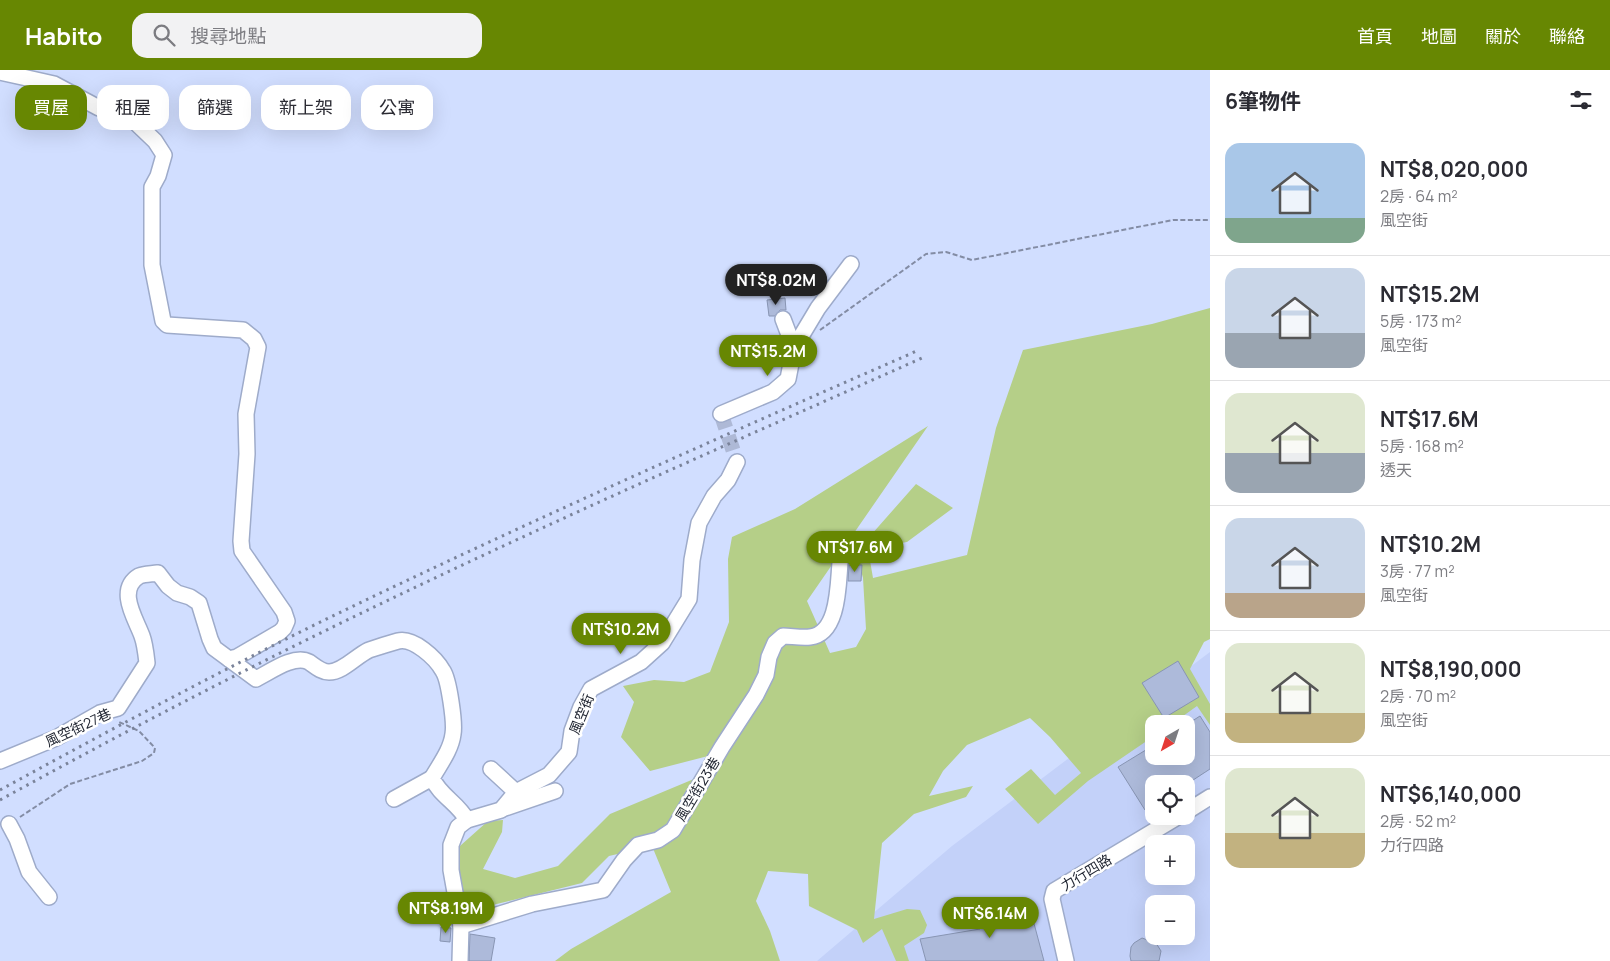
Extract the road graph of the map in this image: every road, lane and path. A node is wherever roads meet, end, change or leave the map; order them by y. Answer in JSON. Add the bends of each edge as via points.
{"nodes":[{"id":1,"x":0,"y":72,"type":"edge"},
{"id":2,"x":1210,"y":220,"type":"edge"},
{"id":3,"x":851,"y":264,"type":"dead end"},
{"id":4,"x":783,"y":319,"type":"dead end"},
{"id":5,"x":819,"y":331,"type":"dead end"},
{"id":6,"x":794,"y":348,"type":"junction"},
{"id":7,"x":722,"y":414,"type":"dead end"},
{"id":8,"x":737,"y":462,"type":"dead end"},
{"id":9,"x":840,"y":563,"type":"dead end"},
{"id":10,"x":228,"y":659,"type":"junction"},
{"id":11,"x":104,"y":712,"type":"junction"},
{"id":12,"x":0,"y":761,"type":"edge"},
{"id":13,"x":491,"y":770,"type":"dead end"},
{"id":14,"x":432,"y":778,"type":"junction"},
{"id":15,"x":555,"y":791,"type":"dead end"},
{"id":16,"x":516,"y":792,"type":"junction"},
{"id":17,"x":1210,"y":797,"type":"edge"},
{"id":18,"x":394,"y":799,"type":"dead end"},
{"id":19,"x":1195,"y":806,"type":"edge"},
{"id":20,"x":501,"y":810,"type":"junction"},
{"id":21,"x":467,"y":820,"type":"junction"},
{"id":22,"x":9,"y":824,"type":"joint"},
{"id":23,"x":1164,"y":825,"type":"edge"},
{"id":24,"x":49,"y":897,"type":"dead end"},
{"id":25,"x":461,"y":926,"type":"junction"},
{"id":26,"x":460,"y":961,"type":"edge"},
{"id":27,"x":1066,"y":961,"type":"edge"}],
"edges":[{"from":1,"to":10,"type":"street","via":[[54,84],[99,108],[132,118],[155,141],[164,155],[152,187],[152,265],[163,321],[167,325],[243,330],[258,347],[246,414],[242,551],[287,621],[280,632]]},
{"from":2,"to":5,"type":"path","via":[[1173,220],[972,260],[946,252],[926,254]]},
{"from":3,"to":6,"type":"street","via":[[818,308]]},
{"from":4,"to":6,"type":"street"},
{"from":6,"to":7,"type":"street","via":[[788,380],[772,392]]},
{"from":8,"to":16,"type":"street","name":"風空街","via":[[699,523],[689,599],[662,643],[641,662],[591,689],[581,706],[568,752],[549,775]]},
{"from":9,"to":25,"type":"street","name":"風空街23巷","via":[[834,615],[824,629],[812,637],[783,636],[776,643],[756,695],[673,830],[658,840],[638,845],[603,890],[532,904]]},
{"from":10,"to":11,"type":"street","name":"風空街27巷","via":[[214,648],[199,603],[177,593],[158,573],[140,576],[128,592],[131,613],[143,638],[148,663],[118,708]]},
{"from":10,"to":14,"type":"street","name":"風空街27巷","via":[[256,679],[300,660],[329,672],[368,650],[399,641],[411,643],[432,657],[444,672],[453,712],[451,744]]},
{"from":11,"to":12,"type":"street","name":"風空街27巷","via":[[56,738]]},
{"from":11,"to":22,"type":"path","via":[[139,731],[155,748],[154,753],[142,761],[70,784]]},
{"from":13,"to":16,"type":"street"},
{"from":14,"to":18,"type":"street"},
{"from":14,"to":21,"type":"street","via":[[439,792],[456,805]]},
{"from":15,"to":20,"type":"street"},
{"from":16,"to":20,"type":"street","name":"風空街"},
{"from":17,"to":19,"type":"street"},
{"from":20,"to":21,"type":"street"},
{"from":21,"to":25,"type":"street","via":[[458,827],[451,845],[451,870]]},
{"from":22,"to":24,"type":"street","via":[[28,872]]},
{"from":23,"to":27,"type":"street","name":"力行四路","via":[[1054,891],[1052,899]]},
{"from":25,"to":26,"type":"street"}]}
